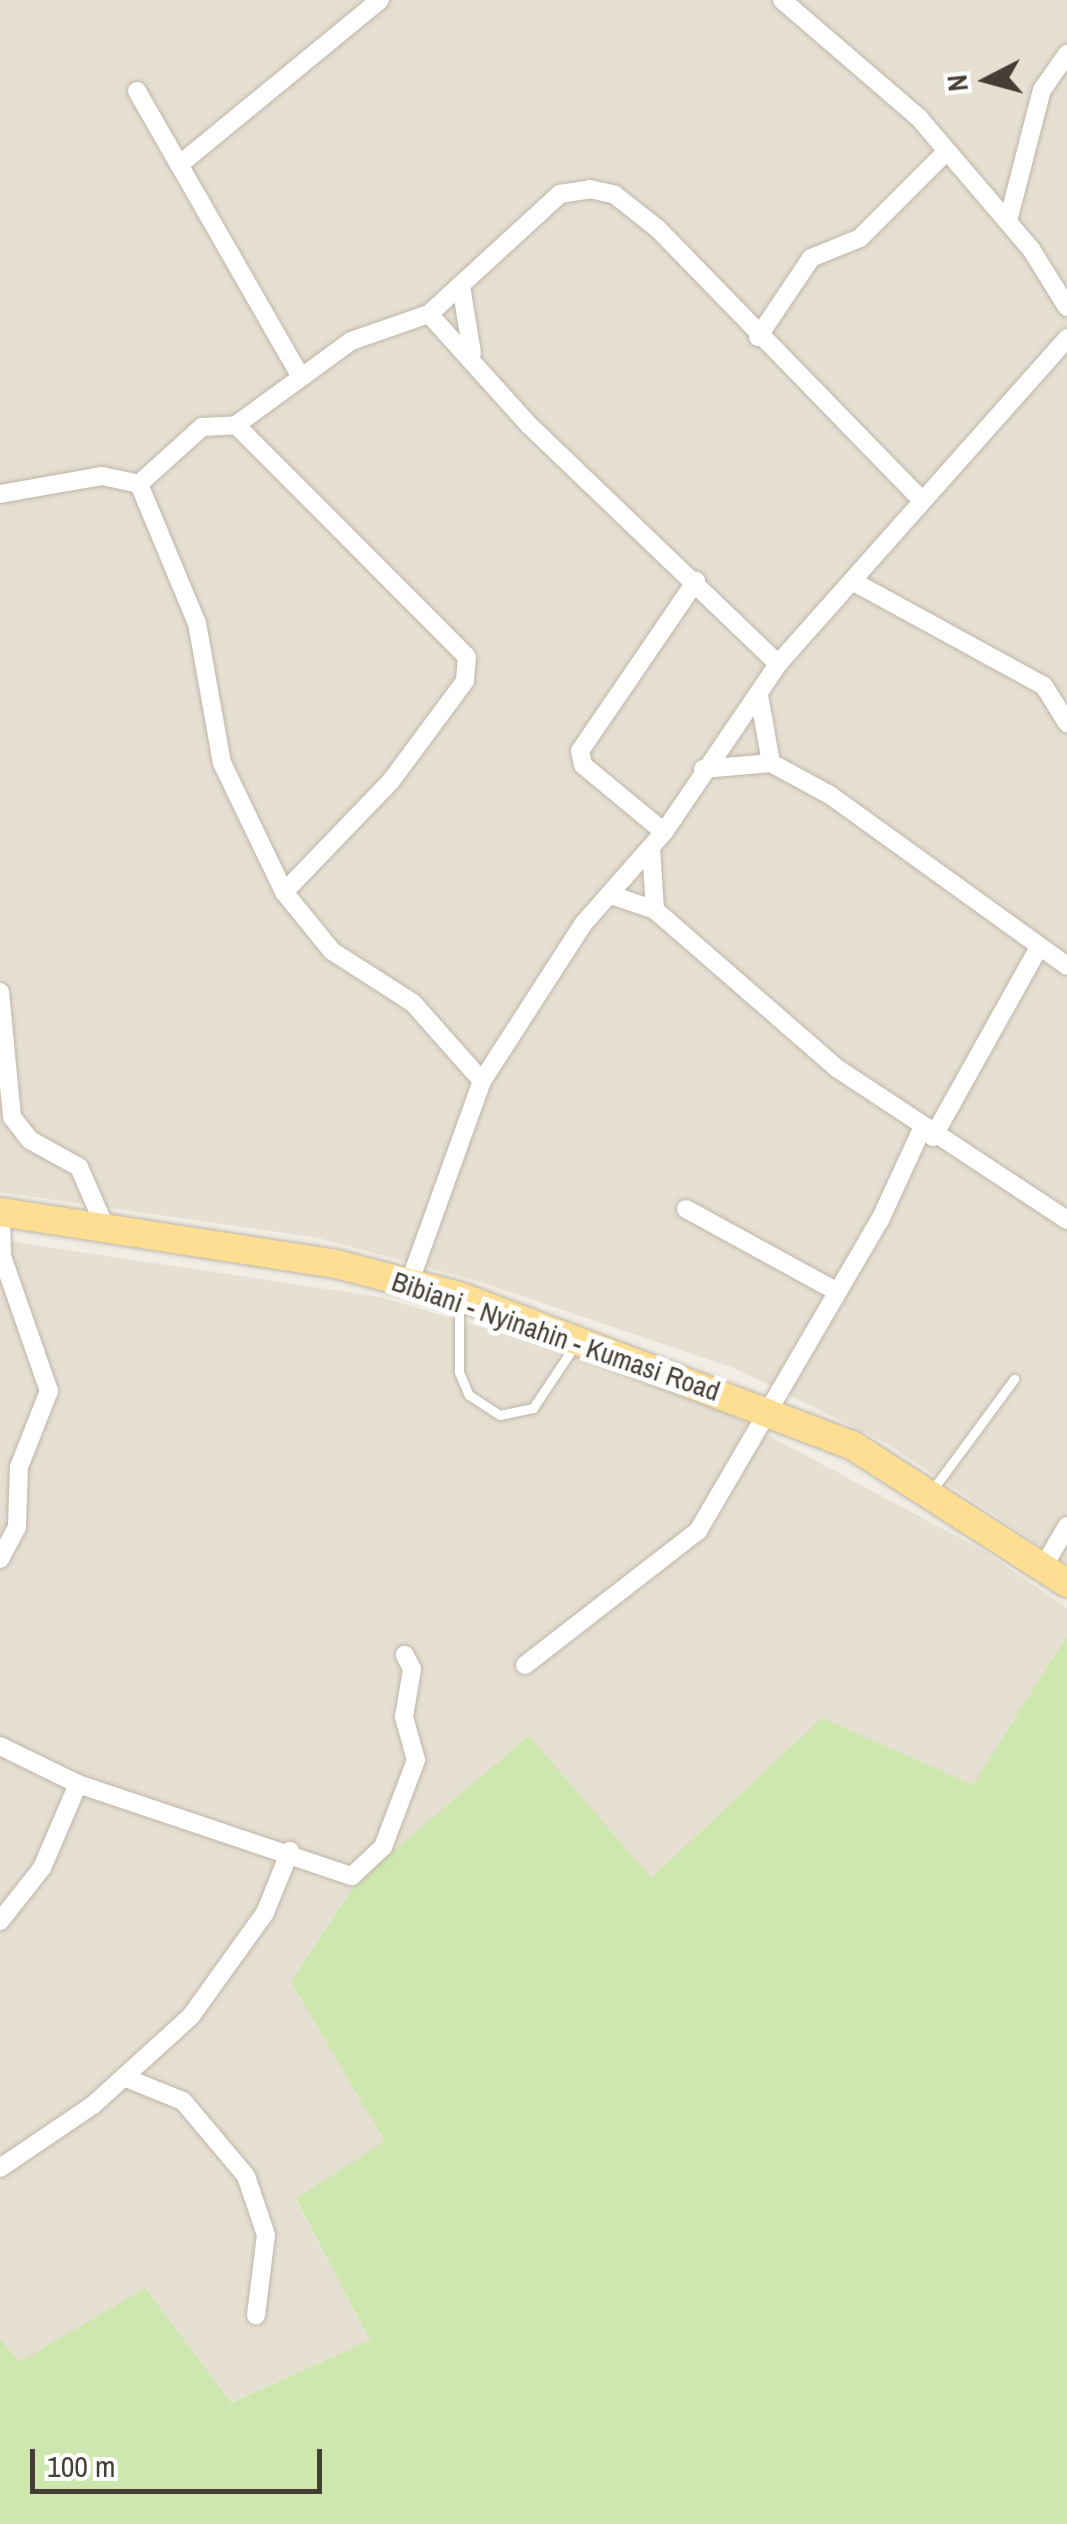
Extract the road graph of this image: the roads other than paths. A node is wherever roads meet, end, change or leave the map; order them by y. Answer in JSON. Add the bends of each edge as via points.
{"nodes":[{"id":1,"x":380,"y":0,"type":"edge"},
{"id":2,"x":782,"y":0,"type":"edge"},
{"id":3,"x":1067,"y":54,"type":"edge"},
{"id":4,"x":137,"y":91,"type":"dead end"},
{"id":5,"x":946,"y":152,"type":"junction"},
{"id":6,"x":179,"y":165,"type":"junction"},
{"id":7,"x":1008,"y":221,"type":"junction"},
{"id":8,"x":462,"y":286,"type":"junction"},
{"id":9,"x":1067,"y":307,"type":"edge"},
{"id":10,"x":429,"y":314,"type":"junction"},
{"id":11,"x":758,"y":337,"type":"junction"},
{"id":12,"x":1067,"y":338,"type":"edge"},
{"id":13,"x":472,"y":354,"type":"junction"},
{"id":14,"x":299,"y":374,"type":"junction"},
{"id":15,"x":236,"y":425,"type":"junction"},
{"id":16,"x":139,"y":484,"type":"junction"},
{"id":17,"x":0,"y":494,"type":"edge"},
{"id":18,"x":920,"y":498,"type":"junction"},
{"id":19,"x":696,"y":582,"type":"junction"},
{"id":20,"x":854,"y":582,"type":"junction"},
{"id":21,"x":778,"y":664,"type":"junction"},
{"id":22,"x":759,"y":696,"type":"junction"},
{"id":23,"x":1067,"y":723,"type":"edge"},
{"id":24,"x":771,"y":763,"type":"junction"},
{"id":25,"x":703,"y":769,"type":"junction"},
{"id":26,"x":664,"y":832,"type":"junction"},
{"id":27,"x":651,"y":847,"type":"junction"},
{"id":28,"x":284,"y":892,"type":"junction"},
{"id":29,"x":610,"y":895,"type":"junction"},
{"id":30,"x":655,"y":910,"type":"junction"},
{"id":31,"x":1039,"y":947,"type":"junction"},
{"id":32,"x":1067,"y":966,"type":"edge"},
{"id":33,"x":0,"y":992,"type":"edge"},
{"id":34,"x":482,"y":1082,"type":"junction"},
{"id":35,"x":10,"y":1130,"type":"edge"},
{"id":36,"x":927,"y":1134,"type":"junction"},
{"id":37,"x":686,"y":1209,"type":"dead end"},
{"id":38,"x":0,"y":1212,"type":"edge"},
{"id":39,"x":1067,"y":1220,"type":"edge"},
{"id":40,"x":106,"y":1229,"type":"junction"},
{"id":41,"x":410,"y":1281,"type":"junction"},
{"id":42,"x":836,"y":1291,"type":"junction"},
{"id":43,"x":459,"y":1296,"type":"junction"},
{"id":44,"x":580,"y":1338,"type":"junction"},
{"id":45,"x":1014,"y":1379,"type":"dead end"},
{"id":46,"x":772,"y":1413,"type":"junction"},
{"id":47,"x":931,"y":1492,"type":"junction"},
{"id":48,"x":1067,"y":1526,"type":"edge"},
{"id":49,"x":0,"y":1559,"type":"edge"},
{"id":50,"x":1045,"y":1564,"type":"junction"},
{"id":51,"x":1067,"y":1583,"type":"edge"},
{"id":52,"x":405,"y":1655,"type":"dead end"},
{"id":53,"x":525,"y":1665,"type":"dead end"},
{"id":54,"x":0,"y":1746,"type":"edge"},
{"id":55,"x":78,"y":1784,"type":"junction"},
{"id":56,"x":290,"y":1852,"type":"junction"},
{"id":57,"x":0,"y":1921,"type":"edge"},
{"id":58,"x":126,"y":2078,"type":"junction"},
{"id":59,"x":0,"y":2168,"type":"edge"},
{"id":60,"x":256,"y":2315,"type":"dead end"}],
"edges":[{"from":1,"to":6,"type":"street"},
{"from":2,"to":5,"type":"street","via":[[872,73]]},
{"from":3,"to":7,"type":"street","via":[[1042,90]]},
{"from":4,"to":6,"type":"street"},
{"from":5,"to":7,"type":"street"},
{"from":5,"to":11,"type":"street","via":[[860,238],[811,258]]},
{"from":6,"to":14,"type":"street"},
{"from":7,"to":9,"type":"street"},
{"from":8,"to":10,"type":"street"},
{"from":8,"to":11,"type":"street","via":[[560,194],[590,190],[615,195],[658,230]]},
{"from":8,"to":13,"type":"street"},
{"from":10,"to":13,"type":"street"},
{"from":10,"to":14,"type":"street","via":[[376,330]]},
{"from":11,"to":18,"type":"street"},
{"from":12,"to":18,"type":"street"},
{"from":13,"to":19,"type":"street","via":[[530,426]]},
{"from":14,"to":15,"type":"street"},
{"from":15,"to":16,"type":"street","via":[[202,427]]},
{"from":15,"to":28,"type":"street","via":[[468,662],[466,682],[392,781]]},
{"from":16,"to":17,"type":"street","via":[[102,476]]},
{"from":16,"to":28,"type":"street","via":[[197,623],[222,763]]},
{"from":18,"to":20,"type":"street"},
{"from":19,"to":21,"type":"street"},
{"from":19,"to":26,"type":"street","via":[[580,751],[583,765]]},
{"from":20,"to":21,"type":"street"},
{"from":20,"to":23,"type":"street","via":[[1044,686]]},
{"from":21,"to":22,"type":"street"},
{"from":22,"to":24,"type":"street"},
{"from":22,"to":25,"type":"street"},
{"from":24,"to":25,"type":"street"},
{"from":24,"to":31,"type":"street","via":[[830,795]]},
{"from":25,"to":26,"type":"street"},
{"from":26,"to":27,"type":"street"},
{"from":27,"to":29,"type":"street"},
{"from":27,"to":30,"type":"street"},
{"from":28,"to":34,"type":"street","via":[[332,951],[413,1003]]},
{"from":29,"to":30,"type":"street"},
{"from":29,"to":34,"type":"street"},
{"from":30,"to":36,"type":"street","via":[[766,1014]]},
{"from":31,"to":32,"type":"street"},
{"from":31,"to":36,"type":"street"},
{"from":33,"to":35,"type":"street"},
{"from":34,"to":41,"type":"street"},
{"from":35,"to":40,"type":"street","via":[[79,1167]]},
{"from":36,"to":39,"type":"street"},
{"from":36,"to":42,"type":"street"},
{"from":37,"to":42,"type":"street"},
{"from":38,"to":40,"type":"main road","name":"Bibiani - Nyinahin - Kumasi Road"},
{"from":38,"to":49,"type":"street","via":[[2,1256],[49,1391],[19,1467],[20,1510]]},
{"from":40,"to":41,"type":"main road","name":"Bibiani - Nyinahin - Kumasi Road"},
{"from":41,"to":43,"type":"main road","name":"Bibiani - Nyinahin - Kumasi Road"},
{"from":42,"to":46,"type":"street"},
{"from":43,"to":44,"type":"main road","name":"Bibiani - Nyinahin - Kumasi Road"},
{"from":43,"to":44,"type":"lane","via":[[459,1372],[469,1395],[500,1415],[534,1408]]},
{"from":44,"to":46,"type":"main road","name":"Bibiani - Nyinahin - Kumasi Road"},
{"from":45,"to":47,"type":"lane"},
{"from":46,"to":47,"type":"main road","name":"Bibiani - Nyinahin - Kumasi Road"},
{"from":46,"to":53,"type":"street","via":[[734,1480],[676,1553]]},
{"from":47,"to":50,"type":"main road","name":"Bibiani - Nyinahin - Kumasi Road"},
{"from":48,"to":50,"type":"street"},
{"from":50,"to":51,"type":"main road","name":"Bibiani - Nyinahin - Kumasi Road"},
{"from":52,"to":56,"type":"street","via":[[412,1670],[404,1717],[416,1752],[383,1848],[346,1877]]},
{"from":54,"to":55,"type":"street"},
{"from":55,"to":56,"type":"street"},
{"from":55,"to":57,"type":"street","via":[[42,1868]]},
{"from":56,"to":58,"type":"street","via":[[265,1913],[220,1980]]},
{"from":58,"to":59,"type":"street"},
{"from":58,"to":60,"type":"street","via":[[184,2100],[246,2176],[266,2234]]}]}
